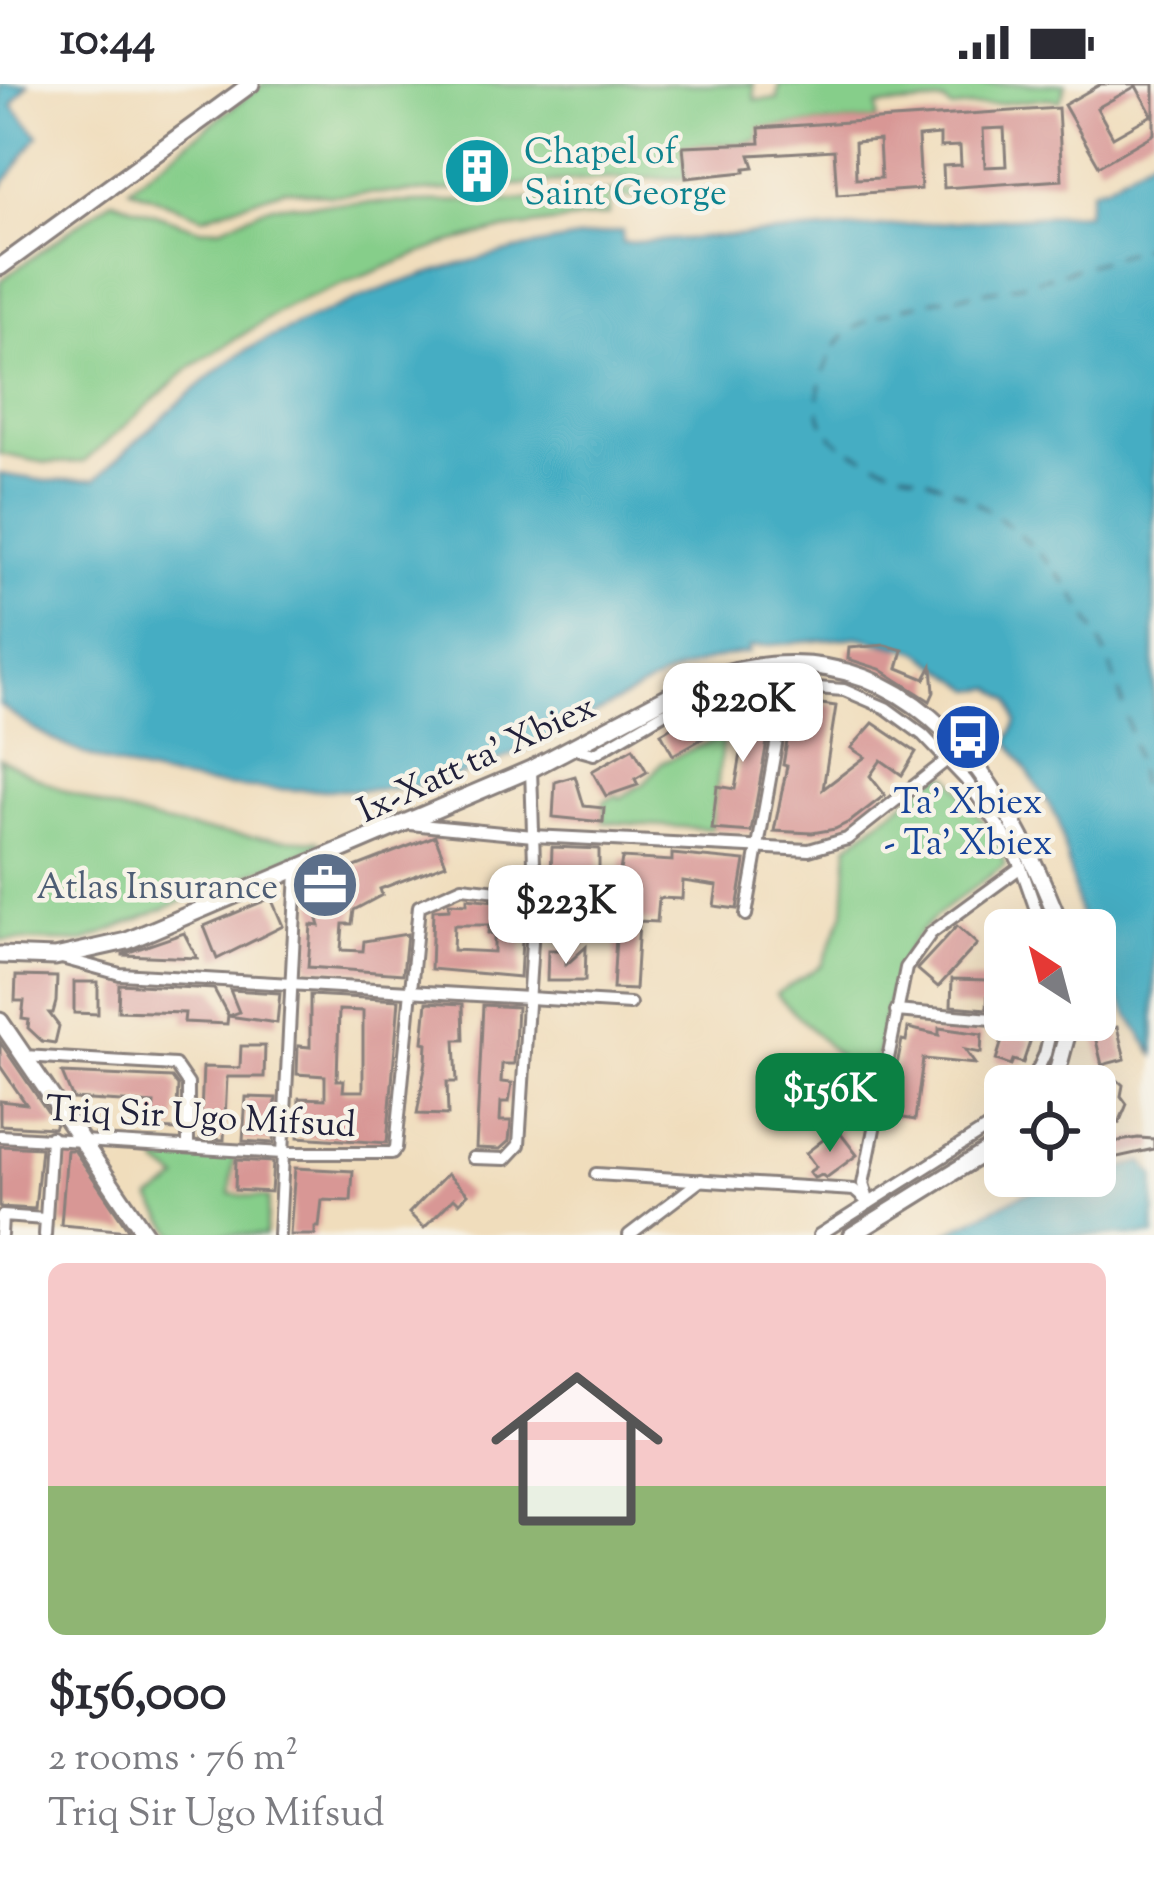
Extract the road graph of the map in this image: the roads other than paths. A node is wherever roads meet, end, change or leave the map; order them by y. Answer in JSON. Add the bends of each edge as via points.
{"nodes":[{"id":1,"x":250,"y":84,"type":"edge"},
{"id":2,"x":0,"y":267,"type":"edge"},
{"id":3,"x":787,"y":688,"type":"junction"},
{"id":4,"x":974,"y":727,"type":"dead end"},
{"id":5,"x":955,"y":741,"type":"junction"},
{"id":6,"x":576,"y":749,"type":"junction"},
{"id":7,"x":946,"y":760,"type":"junction"},
{"id":8,"x":531,"y":770,"type":"junction"},
{"id":9,"x":408,"y":824,"type":"junction"},
{"id":10,"x":533,"y":836,"type":"junction"},
{"id":11,"x":757,"y":849,"type":"junction"},
{"id":12,"x":1021,"y":867,"type":"junction"},
{"id":13,"x":297,"y":872,"type":"junction"},
{"id":14,"x":535,"y":895,"type":"junction"},
{"id":15,"x":1035,"y":909,"type":"edge"},
{"id":16,"x":1054,"y":909,"type":"edge"},
{"id":17,"x":746,"y":915,"type":"dead end"},
{"id":18,"x":2,"y":954,"type":"edge"},
{"id":19,"x":55,"y":957,"type":"junction"},
{"id":20,"x":290,"y":986,"type":"junction"},
{"id":21,"x":412,"y":991,"type":"junction"},
{"id":22,"x":530,"y":998,"type":"junction"},
{"id":23,"x":630,"y":1004,"type":"dead end"},
{"id":24,"x":896,"y":1011,"type":"junction"},
{"id":25,"x":984,"y":1017,"type":"edge"},
{"id":26,"x":0,"y":1021,"type":"edge"},
{"id":27,"x":24,"y":1056,"type":"junction"},
{"id":28,"x":984,"y":1130,"type":"edge"},
{"id":29,"x":0,"y":1136,"type":"edge"},
{"id":30,"x":51,"y":1137,"type":"junction"},
{"id":31,"x":82,"y":1140,"type":"junction"},
{"id":32,"x":188,"y":1145,"type":"junction"},
{"id":33,"x":283,"y":1153,"type":"junction"},
{"id":34,"x":984,"y":1153,"type":"edge"},
{"id":35,"x":473,"y":1159,"type":"dead end"},
{"id":36,"x":596,"y":1174,"type":"dead end"},
{"id":37,"x":701,"y":1180,"type":"junction"},
{"id":38,"x":869,"y":1203,"type":"junction"},
{"id":39,"x":2,"y":1216,"type":"edge"},
{"id":40,"x":45,"y":1219,"type":"junction"},
{"id":41,"x":1,"y":1235,"type":"edge"},
{"id":42,"x":44,"y":1235,"type":"edge"},
{"id":43,"x":146,"y":1235,"type":"edge"},
{"id":44,"x":279,"y":1235,"type":"edge"},
{"id":45,"x":629,"y":1235,"type":"edge"},
{"id":46,"x":819,"y":1235,"type":"edge"},
{"id":47,"x":852,"y":1235,"type":"edge"}],
"edges":[{"from":1,"to":2,"type":"main road"},
{"from":3,"to":6,"type":"street","via":[[761,684],[702,697],[593,754]]},
{"from":3,"to":7,"type":"street","via":[[844,690],[886,708]]},
{"from":3,"to":11,"type":"street"},
{"from":4,"to":5,"type":"street"},
{"from":5,"to":6,"type":"main road","name":"Ix-Xatt ta' Xbiex","via":[[890,689],[840,670],[796,665],[695,682]]},
{"from":5,"to":16,"type":"main road","name":"Ix-Xatt ta' Xbiex","via":[[1034,857]]},
{"from":6,"to":8,"type":"main road","name":"Ix-Xatt ta' Xbiex"},
{"from":7,"to":11,"type":"street","via":[[847,839],[809,850]]},
{"from":7,"to":12,"type":"street","via":[[994,817]]},
{"from":8,"to":9,"type":"main road","name":"Ix-Xatt ta' Xbiex"},
{"from":8,"to":10,"type":"street"},
{"from":9,"to":10,"type":"street"},
{"from":9,"to":13,"type":"main road","name":"Ix-Xatt ta' Xbiex"},
{"from":10,"to":11,"type":"street"},
{"from":10,"to":14,"type":"street"},
{"from":11,"to":17,"type":"street"},
{"from":12,"to":15,"type":"street"},
{"from":12,"to":24,"type":"street","via":[[918,947]]},
{"from":13,"to":19,"type":"main road","name":"Ix-Xatt ta' Xbiex","via":[[127,941]]},
{"from":13,"to":20,"type":"street"},
{"from":14,"to":21,"type":"street","via":[[462,887],[423,903]]},
{"from":14,"to":22,"type":"street"},
{"from":18,"to":19,"type":"main road","name":"Ix-Xatt ta' Xbiex"},
{"from":19,"to":20,"type":"street","via":[[120,974]]},
{"from":20,"to":21,"type":"street"},
{"from":20,"to":33,"type":"street"},
{"from":21,"to":22,"type":"street"},
{"from":21,"to":33,"type":"street","name":"Triq Sir Ugo Mifsud","via":[[396,1148]]},
{"from":22,"to":23,"type":"street"},
{"from":22,"to":35,"type":"street","via":[[519,1145],[506,1159]]},
{"from":24,"to":25,"type":"street"},
{"from":24,"to":38,"type":"street","via":[[862,1184]]},
{"from":26,"to":27,"type":"main road"},
{"from":27,"to":31,"type":"main road"},
{"from":27,"to":32,"type":"street","via":[[176,1065],[187,1079]]},
{"from":28,"to":38,"type":"street"},
{"from":29,"to":30,"type":"street","name":"Triq Sir Ugo Mifsud"},
{"from":30,"to":31,"type":"street","name":"Triq Sir Ugo Mifsud"},
{"from":30,"to":40,"type":"street"},
{"from":31,"to":32,"type":"street","name":"Triq Sir Ugo Mifsud"},
{"from":31,"to":43,"type":"main road"},
{"from":32,"to":33,"type":"street","name":"Triq Sir Ugo Mifsud"},
{"from":33,"to":44,"type":"street"},
{"from":34,"to":47,"type":"main road"},
{"from":36,"to":37,"type":"street"},
{"from":37,"to":38,"type":"street","via":[[854,1190]]},
{"from":37,"to":45,"type":"street"},
{"from":38,"to":46,"type":"street"},
{"from":39,"to":40,"type":"street"},
{"from":39,"to":41,"type":"street"},
{"from":40,"to":42,"type":"street"}]}
